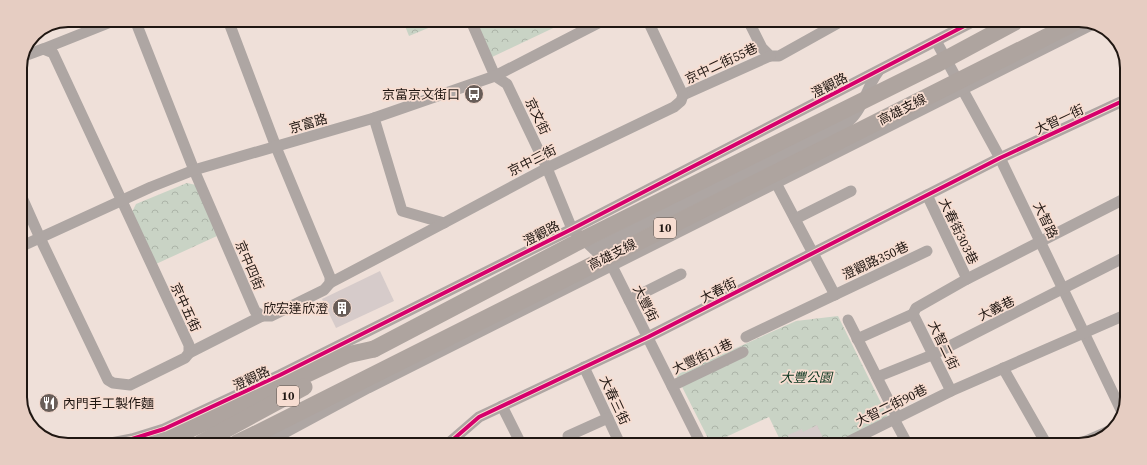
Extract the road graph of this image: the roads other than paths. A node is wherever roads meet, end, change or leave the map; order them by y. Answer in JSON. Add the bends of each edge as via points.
{"nodes":[{"id":1,"x":98,"y":27,"type":"edge"},
{"id":2,"x":138,"y":27,"type":"edge"},
{"id":3,"x":231,"y":27,"type":"edge"},
{"id":4,"x":474,"y":27,"type":"edge"},
{"id":5,"x":590,"y":27,"type":"edge"},
{"id":6,"x":650,"y":27,"type":"edge"},
{"id":7,"x":752,"y":27,"type":"edge"},
{"id":8,"x":831,"y":27,"type":"edge"},
{"id":9,"x":963,"y":27,"type":"edge"},
{"id":10,"x":1006,"y":27,"type":"edge"},
{"id":11,"x":1066,"y":27,"type":"edge"},
{"id":12,"x":1086,"y":28,"type":"edge"},
{"id":13,"x":936,"y":41,"type":"junction"},
{"id":14,"x":43,"y":49,"type":"junction"},
{"id":15,"x":30,"y":54,"type":"edge"},
{"id":16,"x":770,"y":56,"type":"junction"},
{"id":17,"x":879,"y":70,"type":"junction"},
{"id":18,"x":495,"y":76,"type":"junction"},
{"id":19,"x":962,"y":90,"type":"junction"},
{"id":20,"x":684,"y":95,"type":"junction"},
{"id":21,"x":1120,"y":102,"type":"edge"},
{"id":22,"x":374,"y":118,"type":"junction"},
{"id":23,"x":276,"y":147,"type":"junction"},
{"id":24,"x":1000,"y":158,"type":"junction"},
{"id":25,"x":547,"y":168,"type":"junction"},
{"id":26,"x":194,"y":170,"type":"junction"},
{"id":27,"x":776,"y":183,"type":"junction"},
{"id":28,"x":851,"y":191,"type":"dead end"},
{"id":29,"x":927,"y":195,"type":"junction"},
{"id":30,"x":1120,"y":201,"type":"edge"},
{"id":31,"x":121,"y":202,"type":"junction"},
{"id":32,"x":27,"y":209,"type":"edge"},
{"id":33,"x":795,"y":219,"type":"junction"},
{"id":34,"x":444,"y":223,"type":"junction"},
{"id":35,"x":572,"y":229,"type":"junction"},
{"id":36,"x":40,"y":238,"type":"junction"},
{"id":37,"x":1041,"y":242,"type":"junction"},
{"id":38,"x":27,"y":244,"type":"edge"},
{"id":39,"x":594,"y":249,"type":"junction"},
{"id":40,"x":927,"y":251,"type":"dead end"},
{"id":41,"x":814,"y":252,"type":"junction"},
{"id":42,"x":1120,"y":260,"type":"edge"},
{"id":43,"x":612,"y":266,"type":"junction"},
{"id":44,"x":681,"y":274,"type":"dead end"},
{"id":45,"x":967,"y":279,"type":"junction"},
{"id":46,"x":330,"y":283,"type":"junction"},
{"id":47,"x":1064,"y":290,"type":"junction"},
{"id":48,"x":835,"y":295,"type":"junction"},
{"id":49,"x":629,"y":300,"type":"junction"},
{"id":50,"x":913,"y":314,"type":"junction"},
{"id":51,"x":262,"y":316,"type":"junction"},
{"id":52,"x":1120,"y":317,"type":"edge"},
{"id":53,"x":848,"y":320,"type":"dead end"},
{"id":54,"x":1085,"y":334,"type":"junction"},
{"id":55,"x":648,"y":337,"type":"junction"},
{"id":56,"x":746,"y":337,"type":"dead end"},
{"id":57,"x":857,"y":339,"type":"junction"},
{"id":58,"x":374,"y":349,"type":"junction"},
{"id":59,"x":743,"y":352,"type":"dead end"},
{"id":60,"x":189,"y":353,"type":"junction"},
{"id":61,"x":932,"y":355,"type":"junction"},
{"id":62,"x":584,"y":367,"type":"junction"},
{"id":63,"x":1003,"y":368,"type":"junction"},
{"id":64,"x":877,"y":377,"type":"junction"},
{"id":65,"x":672,"y":386,"type":"junction"},
{"id":66,"x":951,"y":391,"type":"junction"},
{"id":67,"x":502,"y":406,"type":"junction"},
{"id":68,"x":1119,"y":406,"type":"edge"},
{"id":69,"x":608,"y":418,"type":"junction"},
{"id":70,"x":895,"y":418,"type":"junction"},
{"id":71,"x":568,"y":436,"type":"dead end"},
{"id":72,"x":135,"y":438,"type":"edge"},
{"id":73,"x":172,"y":438,"type":"edge"},
{"id":74,"x":210,"y":438,"type":"edge"},
{"id":75,"x":261,"y":438,"type":"edge"},
{"id":76,"x":455,"y":438,"type":"edge"},
{"id":77,"x":518,"y":438,"type":"edge"},
{"id":78,"x":615,"y":438,"type":"edge"},
{"id":79,"x":698,"y":438,"type":"edge"},
{"id":80,"x":856,"y":438,"type":"edge"},
{"id":81,"x":905,"y":438,"type":"edge"},
{"id":82,"x":1043,"y":438,"type":"edge"}],
"edges":[{"from":1,"to":14,"type":"street"},
{"from":2,"to":26,"type":"street","name":"京中四街"},
{"from":3,"to":23,"type":"street"},
{"from":4,"to":18,"type":"street","name":"京文街"},
{"from":5,"to":18,"type":"street","name":"京富路"},
{"from":6,"to":20,"type":"street"},
{"from":7,"to":16,"type":"street","via":[[762,48]]},
{"from":8,"to":16,"type":"street","name":"京中二街55巷","via":[[779,56]]},
{"from":9,"to":13,"type":"street","name":"澄觀路"},
{"from":10,"to":58,"type":"highway","name":"高雄支線","number":"10","bridge":true,"via":[[935,65],[574,244]]},
{"from":11,"to":75,"type":"highway","name":"高雄支線","number":"10","bridge":true},
{"from":12,"to":19,"type":"street"},
{"from":13,"to":17,"type":"street","name":"澄觀路"},
{"from":13,"to":19,"type":"street","name":"大智路"},
{"from":14,"to":15,"type":"street"},
{"from":14,"to":31,"type":"street","name":"京中五街","via":[[53,53]]},
{"from":16,"to":20,"type":"street","name":"京中二街55巷"},
{"from":17,"to":35,"type":"street","name":"澄觀路"},
{"from":17,"to":39,"type":"street","via":[[856,116],[848,122]]},
{"from":18,"to":22,"type":"street","name":"京富路"},
{"from":18,"to":25,"type":"street","name":"京文街","via":[[507,84]]},
{"from":19,"to":24,"type":"street","name":"大智路"},
{"from":19,"to":27,"type":"street"},
{"from":20,"to":25,"type":"street","name":"京中三街","via":[[681,102],[674,107]]},
{"from":21,"to":24,"type":"street","name":"大智一街"},
{"from":22,"to":23,"type":"street","name":"京富路"},
{"from":22,"to":34,"type":"street","via":[[402,211]]},
{"from":23,"to":26,"type":"street","name":"京富路"},
{"from":23,"to":46,"type":"street","via":[[330,277]]},
{"from":24,"to":29,"type":"street","name":"大春街"},
{"from":24,"to":37,"type":"street","name":"大智路"},
{"from":25,"to":34,"type":"street","name":"京中三街"},
{"from":25,"to":35,"type":"street","name":"京文街"},
{"from":26,"to":31,"type":"street","name":"京富路"},
{"from":26,"to":51,"type":"street","name":"京中四街","via":[[255,311]]},
{"from":27,"to":33,"type":"street","name":"澄觀路350巷"},
{"from":27,"to":43,"type":"street"},
{"from":28,"to":33,"type":"street"},
{"from":29,"to":41,"type":"street","name":"大春街"},
{"from":29,"to":45,"type":"street","name":"大春街303巷"},
{"from":30,"to":37,"type":"street"},
{"from":31,"to":36,"type":"street","name":"京富路"},
{"from":31,"to":60,"type":"street","name":"京中五街","via":[[188,345]]},
{"from":32,"to":36,"type":"street","name":"京中五街"},
{"from":33,"to":41,"type":"street","name":"澄觀路350巷"},
{"from":34,"to":46,"type":"street","name":"京中三街"},
{"from":35,"to":39,"type":"street","name":"大豐街"},
{"from":35,"to":72,"type":"street","name":"澄觀路","via":[[280,376],[164,429]]},
{"from":36,"to":38,"type":"street","name":"京富路"},
{"from":36,"to":60,"type":"street","name":"京中五街","via":[[108,380],[130,385],[185,358]]},
{"from":37,"to":45,"type":"street","name":"大智二街"},
{"from":37,"to":47,"type":"street","name":"大智路"},
{"from":39,"to":43,"type":"street","name":"大豐街"},
{"from":40,"to":48,"type":"street","name":"澄觀路350巷"},
{"from":41,"to":48,"type":"street","name":"澄觀路350巷"},
{"from":41,"to":55,"type":"street","name":"大春街"},
{"from":42,"to":47,"type":"street","name":"大義巷"},
{"from":43,"to":49,"type":"street","name":"大豐街"},
{"from":43,"to":75,"type":"street","via":[[368,388]]},
{"from":44,"to":49,"type":"street"},
{"from":45,"to":50,"type":"street","name":"大智二街","via":[[916,308]]},
{"from":46,"to":51,"type":"street","via":[[324,290],[304,300],[271,316]]},
{"from":47,"to":54,"type":"street","name":"大智路"},
{"from":47,"to":61,"type":"street","name":"大義巷"},
{"from":48,"to":56,"type":"street","name":"澄觀路350巷"},
{"from":49,"to":55,"type":"street","name":"大豐街"},
{"from":50,"to":57,"type":"street"},
{"from":50,"to":61,"type":"street","name":"大智二街"},
{"from":51,"to":60,"type":"street"},
{"from":52,"to":54,"type":"street","name":"大智二街"},
{"from":53,"to":57,"type":"street"},
{"from":54,"to":63,"type":"street","name":"大智二街"},
{"from":54,"to":68,"type":"street","name":"大智路"},
{"from":55,"to":62,"type":"street","name":"大春街"},
{"from":55,"to":65,"type":"street","name":"大豐街"},
{"from":57,"to":64,"type":"street"},
{"from":58,"to":73,"type":"highway","via":[[347,355]]},
{"from":58,"to":74,"type":"highway","name":"高雄支線","number":"10"},
{"from":59,"to":65,"type":"street","name":"大豐街11巷"},
{"from":61,"to":64,"type":"street","name":"大義巷"},
{"from":61,"to":66,"type":"street","name":"大智二街"},
{"from":62,"to":67,"type":"street","name":"大春街"},
{"from":62,"to":69,"type":"street","name":"大春三街"},
{"from":63,"to":66,"type":"street","name":"大智二街"},
{"from":63,"to":82,"type":"street"},
{"from":64,"to":70,"type":"street"},
{"from":65,"to":79,"type":"street","name":"大豐街"},
{"from":66,"to":70,"type":"street","name":"大智二街90巷"},
{"from":67,"to":76,"type":"street","name":"大春街","via":[[479,417]]},
{"from":67,"to":77,"type":"street"},
{"from":69,"to":71,"type":"street"},
{"from":69,"to":78,"type":"street","name":"大春三街"},
{"from":70,"to":80,"type":"street","name":"大智二街90巷"},
{"from":70,"to":81,"type":"street"}]}
